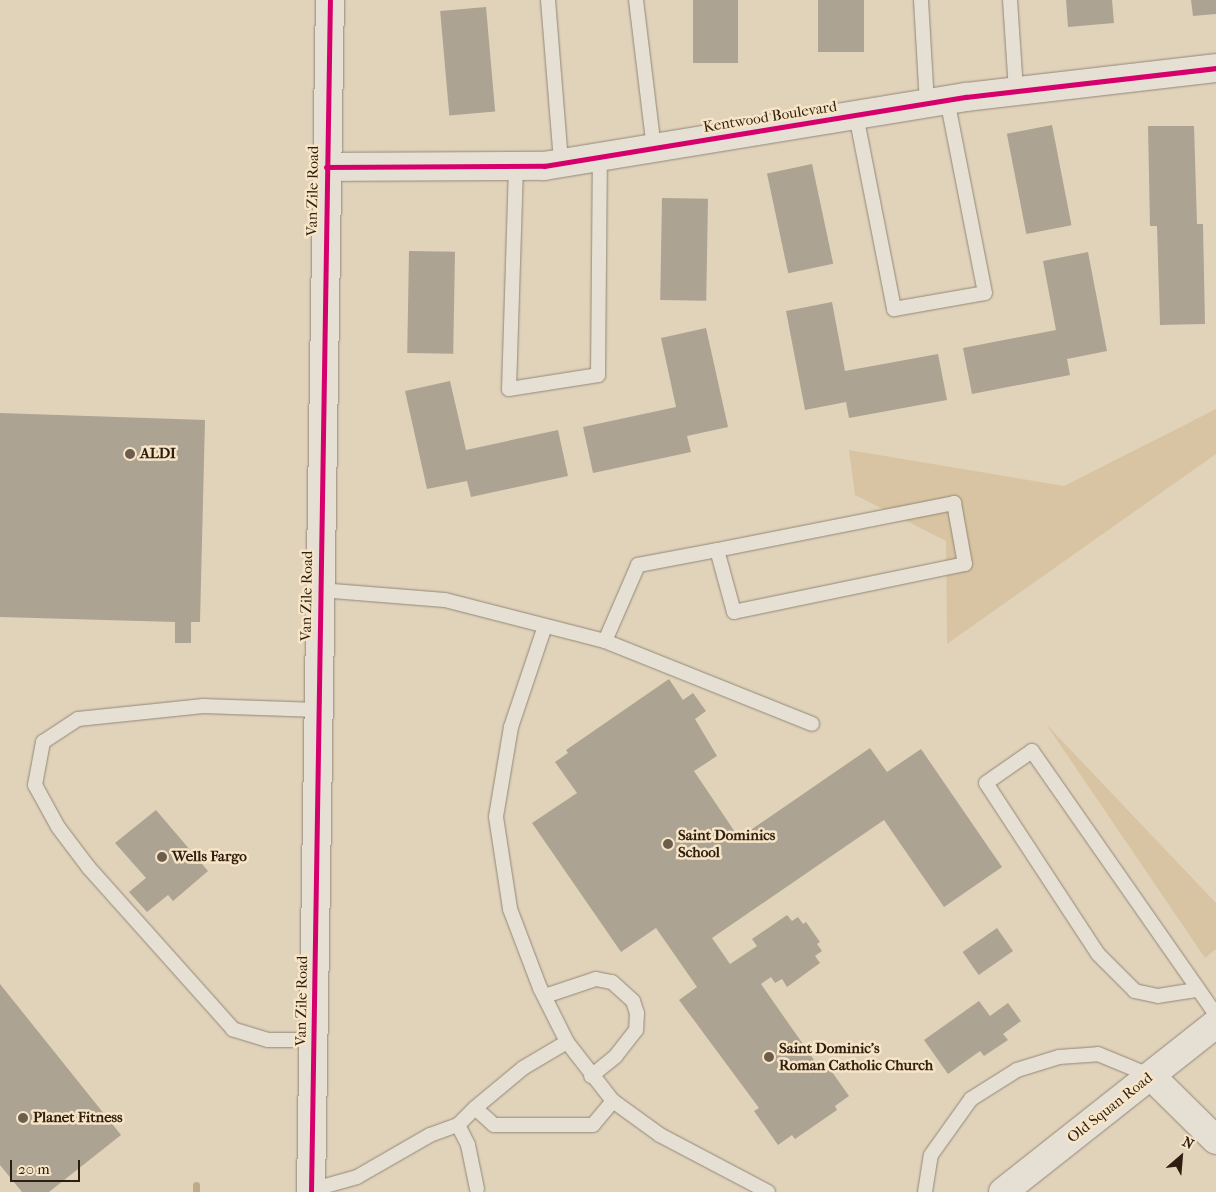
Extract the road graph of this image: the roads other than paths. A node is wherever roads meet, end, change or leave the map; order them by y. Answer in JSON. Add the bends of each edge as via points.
{"nodes":[{"id":1,"x":330,"y":0,"type":"edge"},
{"id":2,"x":548,"y":0,"type":"edge"},
{"id":3,"x":636,"y":0,"type":"edge"},
{"id":4,"x":921,"y":0,"type":"edge"},
{"id":5,"x":1010,"y":0,"type":"edge"},
{"id":6,"x":1216,"y":68,"type":"edge"},
{"id":7,"x":1016,"y":92,"type":"junction"},
{"id":8,"x":937,"y":102,"type":"junction"},
{"id":9,"x":856,"y":115,"type":"junction"},
{"id":10,"x":654,"y":148,"type":"junction"},
{"id":11,"x":600,"y":157,"type":"junction"},
{"id":12,"x":561,"y":164,"type":"junction"},
{"id":13,"x":326,"y":167,"type":"junction"},
{"id":14,"x":516,"y":167,"type":"junction"},
{"id":15,"x":717,"y":550,"type":"junction"},
{"id":16,"x":320,"y":590,"type":"junction"},
{"id":17,"x":545,"y":626,"type":"junction"},
{"id":18,"x":605,"y":641,"type":"junction"},
{"id":19,"x":318,"y":710,"type":"junction"},
{"id":20,"x":812,"y":724,"type":"dead end"},
{"id":21,"x":1196,"y":990,"type":"junction"},
{"id":22,"x":545,"y":996,"type":"junction"},
{"id":23,"x":1216,"y":1015,"type":"edge"},
{"id":24,"x":1216,"y":1024,"type":"edge"},
{"id":25,"x":314,"y":1040,"type":"junction"},
{"id":26,"x":566,"y":1042,"type":"junction"},
{"id":27,"x":591,"y":1076,"type":"junction"},
{"id":28,"x":1151,"y":1076,"type":"junction"},
{"id":29,"x":613,"y":1101,"type":"junction"},
{"id":30,"x":475,"y":1108,"type":"junction"},
{"id":31,"x":458,"y":1125,"type":"junction"},
{"id":32,"x":1216,"y":1140,"type":"edge"},
{"id":33,"x":477,"y":1189,"type":"dead end"},
{"id":34,"x":311,"y":1191,"type":"edge"},
{"id":35,"x":768,"y":1192,"type":"edge"},
{"id":36,"x":925,"y":1192,"type":"edge"},
{"id":37,"x":1003,"y":1192,"type":"edge"}],
"edges":[{"from":1,"to":13,"type":"street","name":"Van Zile Road"},
{"from":2,"to":12,"type":"lane"},
{"from":3,"to":10,"type":"lane"},
{"from":4,"to":8,"type":"lane"},
{"from":5,"to":7,"type":"lane"},
{"from":6,"to":7,"type":"street","name":"Kentwood Boulevard"},
{"from":7,"to":8,"type":"street","name":"Kentwood Boulevard"},
{"from":8,"to":9,"type":"street","name":"Kentwood Boulevard"},
{"from":8,"to":9,"type":"lane","via":[[985,294],[894,309]]},
{"from":9,"to":10,"type":"street","name":"Kentwood Boulevard"},
{"from":10,"to":11,"type":"street","name":"Kentwood Boulevard"},
{"from":11,"to":12,"type":"street","name":"Kentwood Boulevard"},
{"from":11,"to":14,"type":"lane","via":[[598,376],[509,390]]},
{"from":12,"to":14,"type":"street","name":"Kentwood Boulevard"},
{"from":13,"to":14,"type":"street","name":"Kentwood Boulevard"},
{"from":13,"to":16,"type":"street","name":"Van Zile Road"},
{"from":15,"to":15,"type":"lane","via":[[954,503],[965,564],[734,612]]},
{"from":15,"to":18,"type":"lane","via":[[638,565]]},
{"from":16,"to":17,"type":"lane","via":[[445,600]]},
{"from":16,"to":19,"type":"street","name":"Van Zile Road"},
{"from":17,"to":18,"type":"lane"},
{"from":17,"to":22,"type":"lane","via":[[511,726],[496,817],[510,909]]},
{"from":18,"to":20,"type":"lane"},
{"from":19,"to":25,"type":"street","name":"Van Zile Road"},
{"from":19,"to":25,"type":"lane","via":[[203,706],[78,719],[43,742],[35,785],[58,827],[89,868],[233,1029],[268,1040]]},
{"from":21,"to":21,"type":"lane","via":[[1032,751],[986,782],[1098,954],[1135,991],[1158,996]]},
{"from":21,"to":23,"type":"lane"},
{"from":22,"to":26,"type":"lane"},
{"from":22,"to":27,"type":"lane","via":[[596,979],[612,982],[633,1001],[638,1014],[636,1030],[616,1056]]},
{"from":24,"to":28,"type":"street","name":"Old Squan Road"},
{"from":25,"to":34,"type":"street","name":"Van Zile Road"},
{"from":26,"to":27,"type":"lane"},
{"from":26,"to":30,"type":"lane","via":[[523,1068]]},
{"from":27,"to":29,"type":"lane"},
{"from":28,"to":32,"type":"street"},
{"from":28,"to":36,"type":"lane","via":[[1098,1054],[1059,1057],[1017,1070],[971,1099],[932,1155]]},
{"from":28,"to":37,"type":"street","name":"Old Squan Road"},
{"from":29,"to":30,"type":"lane","via":[[593,1125],[494,1125]]},
{"from":29,"to":35,"type":"lane","via":[[660,1135]]},
{"from":30,"to":31,"type":"lane"},
{"from":31,"to":33,"type":"lane","via":[[468,1145]]},
{"from":31,"to":34,"type":"lane","via":[[430,1135],[357,1176]]}]}
